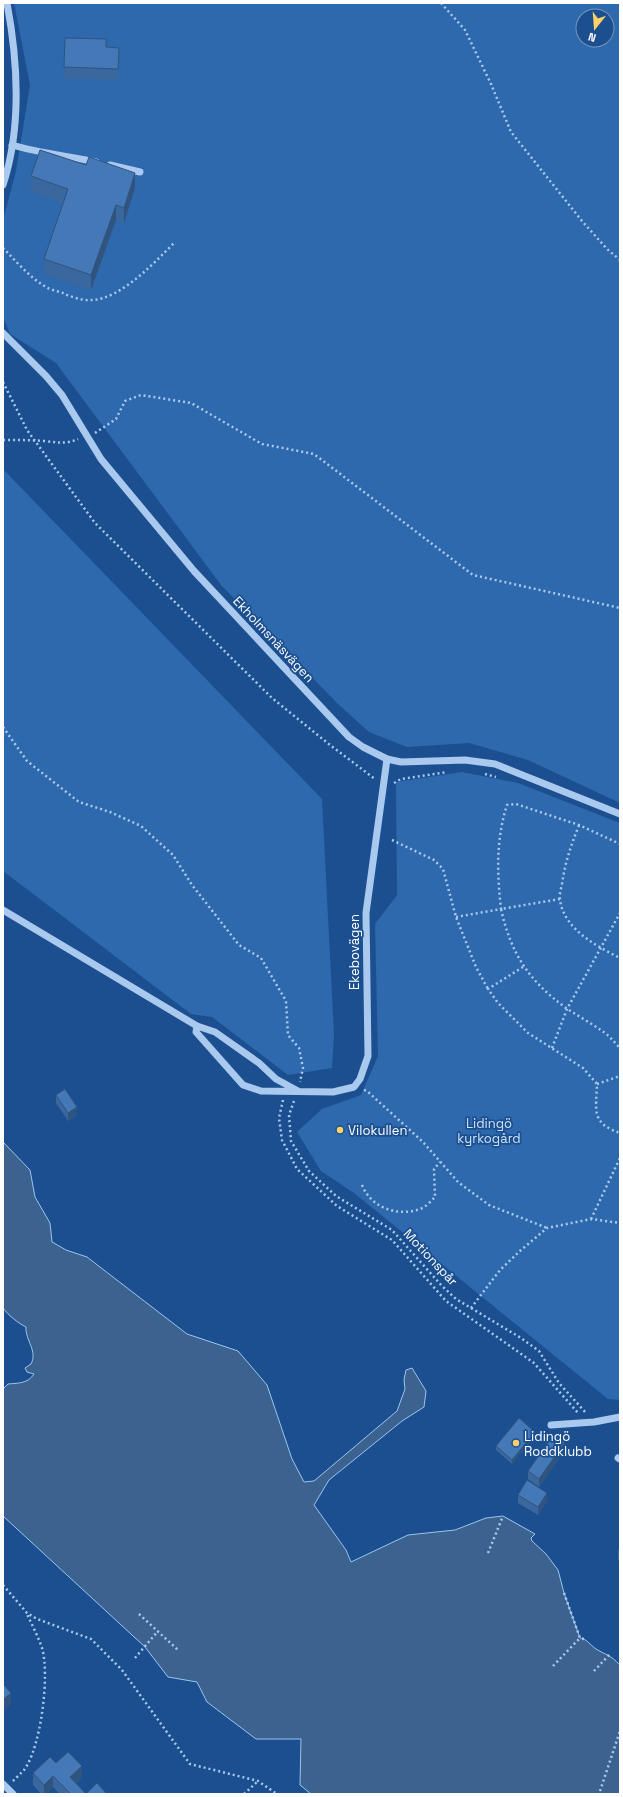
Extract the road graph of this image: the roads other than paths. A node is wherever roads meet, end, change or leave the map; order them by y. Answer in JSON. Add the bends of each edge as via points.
{"nodes":[{"id":1,"x":7,"y":3,"type":"edge"},
{"id":2,"x":12,"y":145,"type":"junction"},
{"id":3,"x":140,"y":172,"type":"dead end"},
{"id":4,"x":3,"y":185,"type":"edge"},
{"id":5,"x":3,"y":333,"type":"edge"},
{"id":6,"x":387,"y":759,"type":"junction"},
{"id":7,"x":620,"y":814,"type":"edge"},
{"id":8,"x":3,"y":910,"type":"edge"},
{"id":9,"x":197,"y":1026,"type":"junction"},
{"id":10,"x":298,"y":1091,"type":"junction"},
{"id":11,"x":620,"y":1418,"type":"edge"},
{"id":12,"x":551,"y":1425,"type":"dead end"},
{"id":13,"x":5,"y":1788,"type":"edge"},
{"id":14,"x":13,"y":1794,"type":"edge"}],
"edges":[{"from":1,"to":2,"type":"street","via":[[16,93]]},
{"from":2,"to":3,"type":"street","via":[[35,152],[60,154]]},
{"from":2,"to":4,"type":"street"},
{"from":5,"to":6,"type":"street","name":"Ekholmsnäsvägen","via":[[62,395],[101,459],[194,571],[349,737]]},
{"from":6,"to":7,"type":"street","name":"Ekholmsnäsvägen","via":[[414,763],[465,760],[495,764]]},
{"from":6,"to":10,"type":"street","name":"Ekebovägen","via":[[366,913],[368,1056],[360,1079],[354,1087],[333,1092]]},
{"from":8,"to":9,"type":"street"},
{"from":9,"to":10,"type":"street","via":[[215,1032],[259,1063],[276,1079]]},
{"from":9,"to":10,"type":"street","via":[[196,1032],[243,1085],[260,1091]]},
{"from":11,"to":12,"type":"street"},
{"from":13,"to":14,"type":"street"}]}
